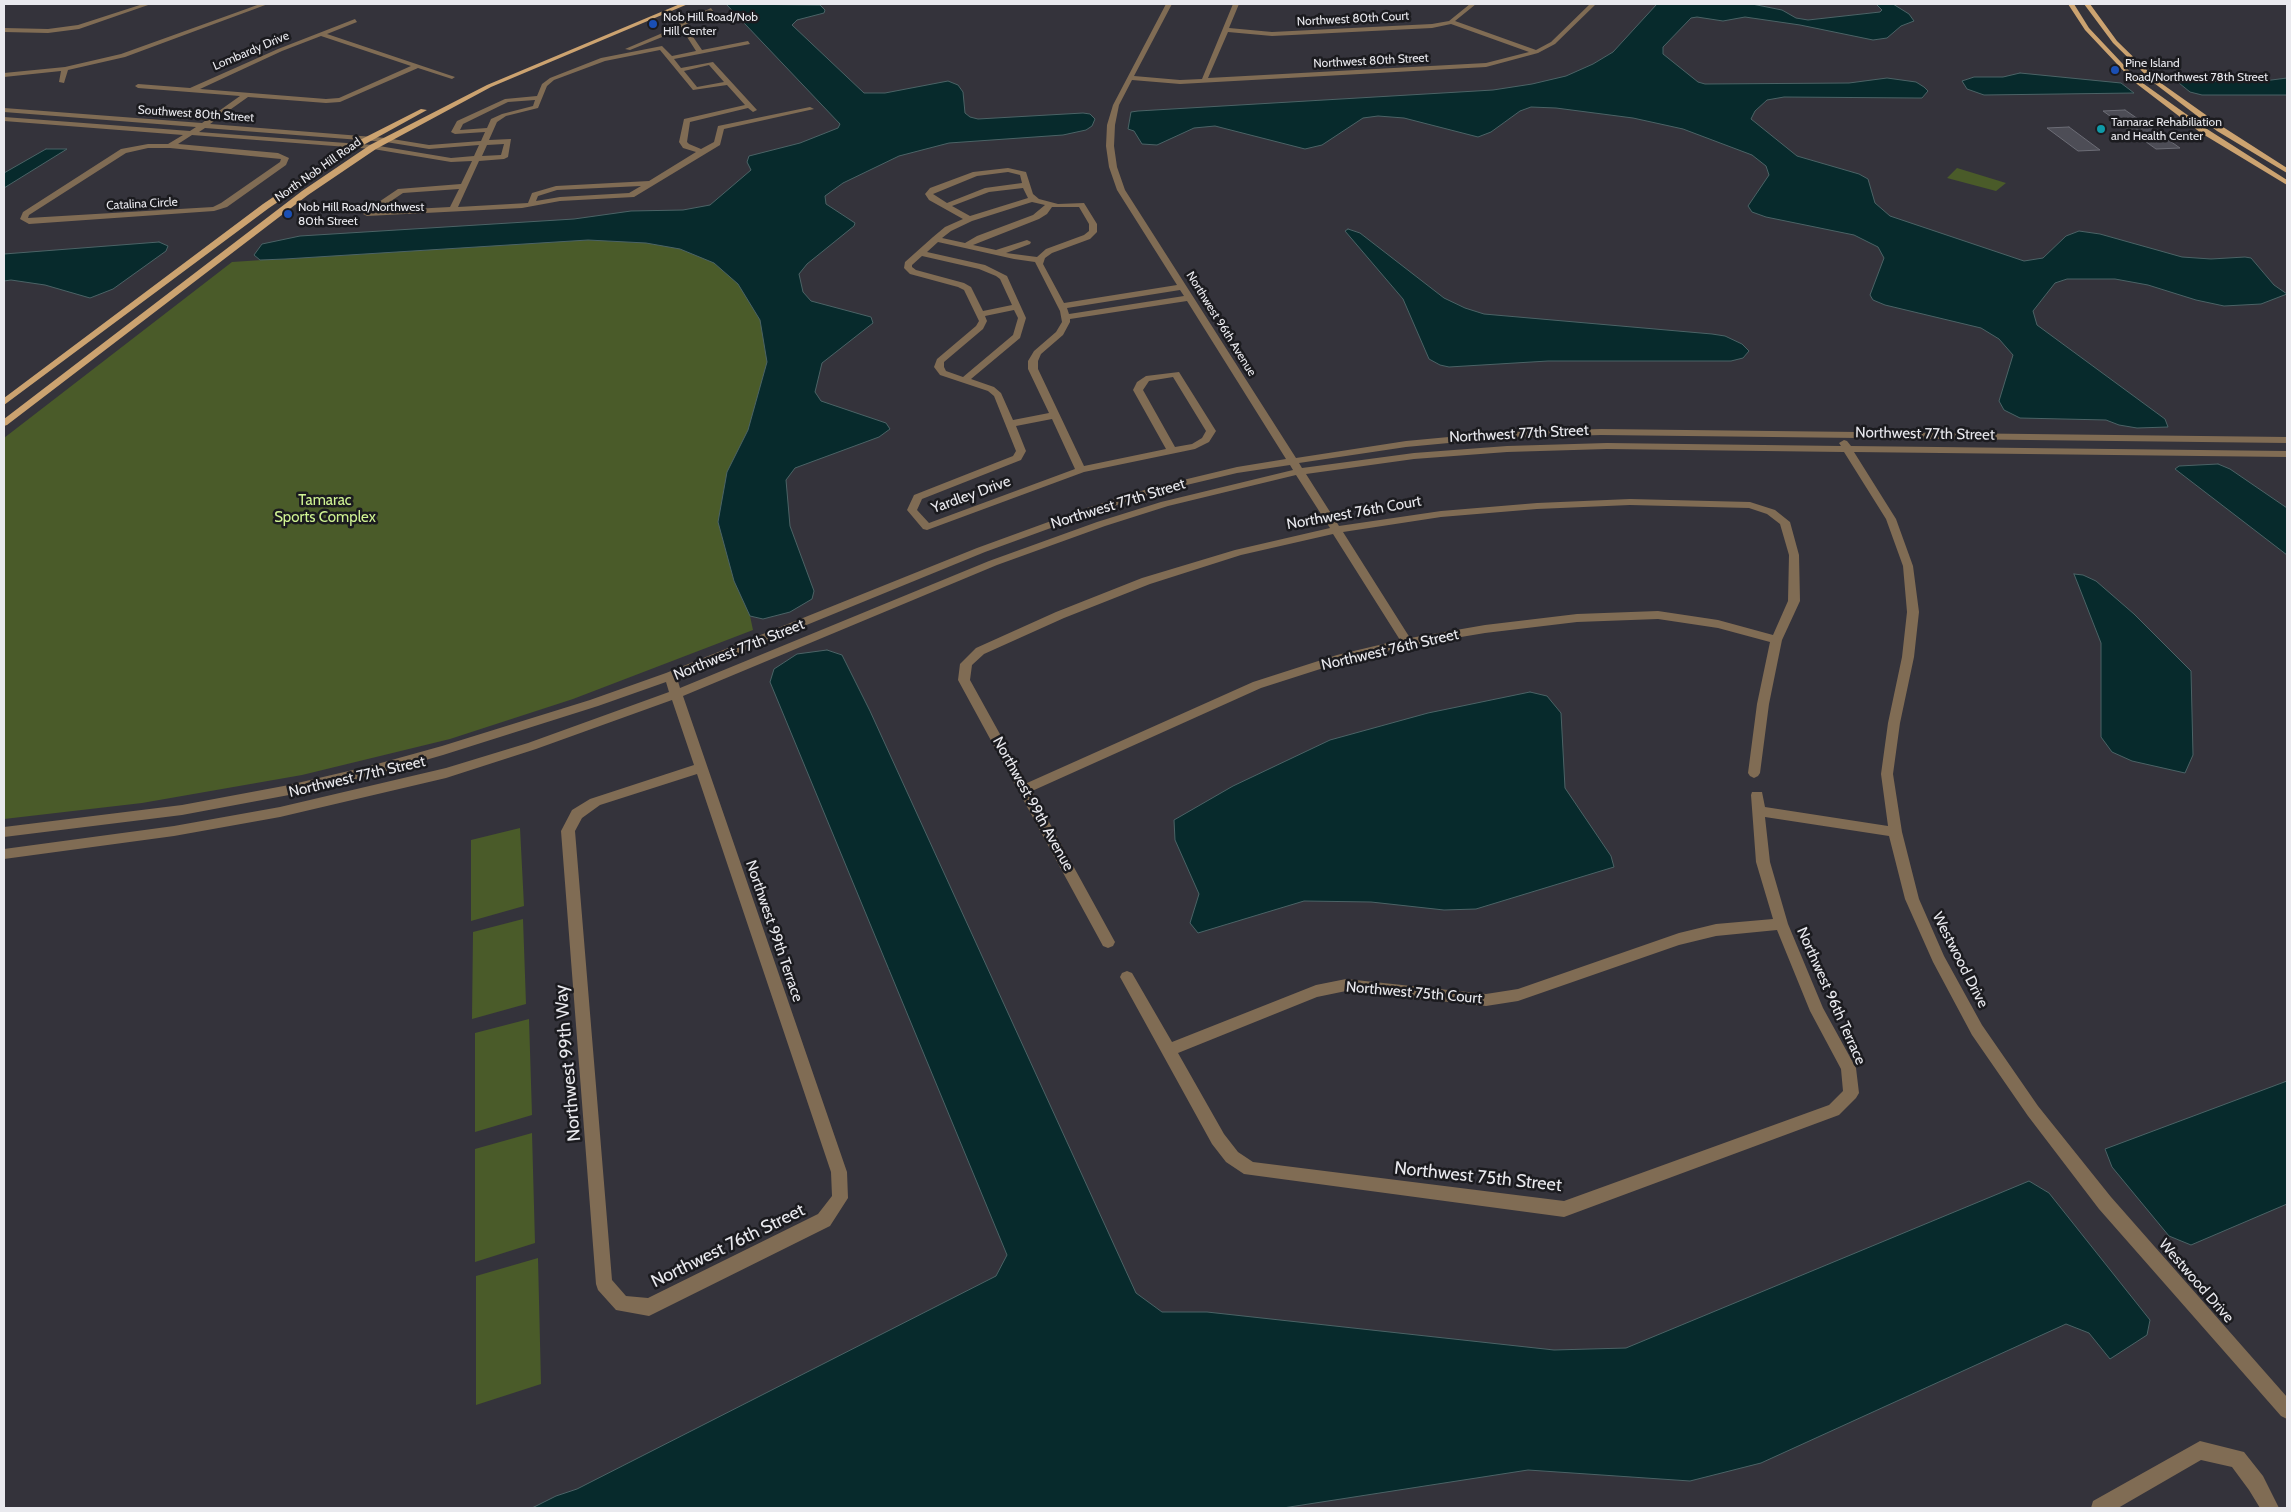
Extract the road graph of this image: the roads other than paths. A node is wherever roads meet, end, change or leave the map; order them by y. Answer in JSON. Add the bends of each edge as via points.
{"nodes":[{"id":1,"x":131,"y":4,"type":"edge"},
{"id":2,"x":265,"y":4,"type":"edge"},
{"id":3,"x":666,"y":4,"type":"edge"},
{"id":4,"x":685,"y":4,"type":"edge"},
{"id":5,"x":1169,"y":4,"type":"edge"},
{"id":6,"x":1236,"y":4,"type":"edge"},
{"id":7,"x":1474,"y":4,"type":"edge"},
{"id":8,"x":1593,"y":4,"type":"edge"},
{"id":9,"x":2071,"y":4,"type":"edge"},
{"id":10,"x":2087,"y":4,"type":"edge"},
{"id":11,"x":145,"y":5,"type":"edge"},
{"id":12,"x":711,"y":10,"type":"dead end"},
{"id":13,"x":355,"y":21,"type":"dead end"},
{"id":14,"x":1451,"y":22,"type":"junction"},
{"id":15,"x":682,"y":26,"type":"junction"},
{"id":16,"x":4,"y":30,"type":"edge"},
{"id":17,"x":1226,"y":30,"type":"junction"},
{"id":18,"x":320,"y":34,"type":"junction"},
{"id":19,"x":748,"y":43,"type":"dead end"},
{"id":20,"x":700,"y":52,"type":"junction"},
{"id":21,"x":1536,"y":52,"type":"junction"},
{"id":22,"x":629,"y":54,"type":"junction"},
{"id":23,"x":669,"y":58,"type":"junction"},
{"id":24,"x":417,"y":66,"type":"junction"},
{"id":25,"x":65,"y":68,"type":"junction"},
{"id":26,"x":679,"y":70,"type":"junction"},
{"id":27,"x":4,"y":75,"type":"edge"},
{"id":28,"x":452,"y":77,"type":"dead end"},
{"id":29,"x":1130,"y":78,"type":"junction"},
{"id":30,"x":1204,"y":81,"type":"junction"},
{"id":31,"x":62,"y":82,"type":"dead end"},
{"id":32,"x":728,"y":83,"type":"junction"},
{"id":33,"x":138,"y":86,"type":"dead end"},
{"id":34,"x":192,"y":90,"type":"junction"},
{"id":35,"x":462,"y":91,"type":"dead end"},
{"id":36,"x":236,"y":94,"type":"junction"},
{"id":37,"x":246,"y":95,"type":"junction"},
{"id":38,"x":539,"y":98,"type":"junction"},
{"id":39,"x":218,"y":106,"type":"junction"},
{"id":40,"x":749,"y":106,"type":"junction"},
{"id":41,"x":228,"y":107,"type":"junction"},
{"id":42,"x":427,"y":108,"type":"dead end"},
{"id":43,"x":810,"y":109,"type":"dead end"},
{"id":44,"x":4,"y":110,"type":"edge"},
{"id":45,"x":4,"y":119,"type":"edge"},
{"id":46,"x":762,"y":120,"type":"junction"},
{"id":47,"x":203,"y":126,"type":"junction"},
{"id":48,"x":191,"y":129,"type":"junction"},
{"id":49,"x":489,"y":130,"type":"junction"},
{"id":50,"x":180,"y":132,"type":"junction"},
{"id":51,"x":386,"y":140,"type":"junction"},
{"id":52,"x":371,"y":143,"type":"junction"},
{"id":53,"x":484,"y":143,"type":"junction"},
{"id":54,"x":159,"y":146,"type":"junction"},
{"id":55,"x":170,"y":146,"type":"junction"},
{"id":56,"x":356,"y":146,"type":"junction"},
{"id":57,"x":702,"y":152,"type":"junction"},
{"id":58,"x":476,"y":159,"type":"junction"},
{"id":59,"x":2287,"y":171,"type":"edge"},
{"id":60,"x":2287,"y":183,"type":"edge"},
{"id":61,"x":1026,"y":185,"type":"junction"},
{"id":62,"x":464,"y":186,"type":"junction"},
{"id":63,"x":1033,"y":199,"type":"junction"},
{"id":64,"x":1049,"y":205,"type":"junction"},
{"id":65,"x":946,"y":206,"type":"junction"},
{"id":66,"x":453,"y":210,"type":"junction"},
{"id":67,"x":968,"y":219,"type":"junction"},
{"id":68,"x":936,"y":239,"type":"junction"},
{"id":69,"x":1027,"y":242,"type":"dead end"},
{"id":70,"x":966,"y":246,"type":"junction"},
{"id":71,"x":920,"y":253,"type":"junction"},
{"id":72,"x":996,"y":253,"type":"junction"},
{"id":73,"x":1041,"y":260,"type":"junction"},
{"id":74,"x":1181,"y":287,"type":"junction"},
{"id":75,"x":1188,"y":298,"type":"junction"},
{"id":76,"x":1105,"y":299,"type":"junction"},
{"id":77,"x":1061,"y":306,"type":"junction"},
{"id":78,"x":1018,"y":308,"type":"junction"},
{"id":79,"x":1110,"y":310,"type":"junction"},
{"id":80,"x":980,"y":314,"type":"junction"},
{"id":81,"x":1065,"y":317,"type":"junction"},
{"id":82,"x":965,"y":380,"type":"junction"},
{"id":83,"x":4,"y":402,"type":"edge"},
{"id":84,"x":1055,"y":415,"type":"junction"},
{"id":85,"x":4,"y":422,"type":"edge"},
{"id":86,"x":1010,"y":424,"type":"junction"},
{"id":87,"x":1839,"y":435,"type":"junction"},
{"id":88,"x":2287,"y":440,"type":"edge"},
{"id":89,"x":1848,"y":449,"type":"junction"},
{"id":90,"x":1172,"y":450,"type":"junction"},
{"id":91,"x":2287,"y":454,"type":"edge"},
{"id":92,"x":1291,"y":461,"type":"junction"},
{"id":93,"x":1081,"y":470,"type":"junction"},
{"id":94,"x":1298,"y":472,"type":"junction"},
{"id":95,"x":1336,"y":530,"type":"junction"},
{"id":96,"x":1776,"y":640,"type":"junction"},
{"id":97,"x":1407,"y":642,"type":"junction"},
{"id":98,"x":966,"y":664,"type":"joint"},
{"id":99,"x":670,"y":676,"type":"junction"},
{"id":100,"x":676,"y":694,"type":"junction"},
{"id":101,"x":701,"y":768,"type":"junction"},
{"id":102,"x":1754,"y":773,"type":"dead end"},
{"id":103,"x":1025,"y":789,"type":"junction"},
{"id":104,"x":1757,"y":795,"type":"dead end"},
{"id":105,"x":1758,"y":812,"type":"junction"},
{"id":106,"x":4,"y":832,"type":"edge"},
{"id":107,"x":1894,"y":832,"type":"junction"},
{"id":108,"x":4,"y":854,"type":"edge"},
{"id":109,"x":1781,"y":924,"type":"junction"},
{"id":110,"x":1108,"y":942,"type":"dead end"},
{"id":111,"x":1127,"y":977,"type":"dead end"},
{"id":112,"x":1167,"y":1051,"type":"junction"},
{"id":113,"x":1851,"y":1093,"type":"joint"},
{"id":114,"x":840,"y":1198,"type":"joint"},
{"id":115,"x":622,"y":1304,"type":"joint"},
{"id":116,"x":2286,"y":1407,"type":"edge"},
{"id":117,"x":2100,"y":1508,"type":"edge"},
{"id":118,"x":2270,"y":1508,"type":"edge"}],
"edges":[{"from":1,"to":11,"type":"street"},
{"from":2,"to":25,"type":"street","via":[[147,48]]},
{"from":3,"to":35,"type":"main road"},
{"from":4,"to":51,"type":"main road","name":"North Nob Hill Road","via":[[489,86]]},
{"from":5,"to":29,"type":"street","name":"Northwest 96th Avenue"},
{"from":6,"to":17,"type":"street"},
{"from":7,"to":14,"type":"street","name":"Northwest 80th Court"},
{"from":8,"to":21,"type":"street","name":"Northwest 80th Street","via":[[1553,43]]},
{"from":9,"to":60,"type":"main road","via":[[2087,29],[2136,80],[2204,132]]},
{"from":10,"to":59,"type":"main road","via":[[2115,42],[2156,82],[2220,129]]},
{"from":11,"to":16,"type":"street","via":[[92,24],[64,30]]},
{"from":12,"to":15,"type":"street","via":[[685,21]]},
{"from":13,"to":18,"type":"street","name":"Lombardy Drive"},
{"from":14,"to":17,"type":"street","name":"Northwest 80th Court","via":[[1432,26],[1272,34]]},
{"from":14,"to":21,"type":"street"},
{"from":15,"to":20,"type":"street"},
{"from":15,"to":22,"type":"street","via":[[630,48]]},
{"from":17,"to":30,"type":"street"},
{"from":18,"to":24,"type":"street"},
{"from":18,"to":34,"type":"street","name":"Lombardy Drive"},
{"from":19,"to":20,"type":"street"},
{"from":20,"to":23,"type":"street"},
{"from":21,"to":30,"type":"street","name":"Northwest 80th Street","via":[[1460,68]]},
{"from":22,"to":23,"type":"street","via":[[662,48]]},
{"from":22,"to":38,"type":"street","via":[[603,59],[552,79],[544,85]]},
{"from":23,"to":26,"type":"street"},
{"from":24,"to":28,"type":"street"},
{"from":24,"to":37,"type":"street","name":"Lombardy Drive","via":[[340,100]]},
{"from":25,"to":27,"type":"street"},
{"from":25,"to":31,"type":"street"},
{"from":26,"to":32,"type":"street","via":[[711,64]]},
{"from":26,"to":32,"type":"street","via":[[695,89]]},
{"from":29,"to":30,"type":"street","name":"Northwest 80th Street"},
{"from":29,"to":74,"type":"street","name":"Northwest 96th Avenue","via":[[1116,105],[1111,125],[1113,167],[1135,215]]},
{"from":32,"to":40,"type":"street"},
{"from":33,"to":34,"type":"street","name":"Lombardy Drive"},
{"from":34,"to":36,"type":"street","name":"Lombardy Drive"},
{"from":36,"to":37,"type":"street","name":"Lombardy Drive"},
{"from":36,"to":39,"type":"street"},
{"from":37,"to":41,"type":"street","via":[[242,102]]},
{"from":38,"to":49,"type":"street","via":[[536,107],[504,115],[494,120]]},
{"from":38,"to":49,"type":"street","via":[[507,100],[460,123],[455,132]]},
{"from":39,"to":41,"type":"street"},
{"from":39,"to":48,"type":"street"},
{"from":40,"to":46,"type":"street"},
{"from":40,"to":57,"type":"street","via":[[687,121],[683,142]]},
{"from":41,"to":47,"type":"street"},
{"from":42,"to":52,"type":"main road","name":"North Nob Hill Road"},
{"from":43,"to":46,"type":"street"},
{"from":44,"to":48,"type":"street","name":"Southwest 80th Street"},
{"from":45,"to":50,"type":"street","name":"Southwest 80th Street"},
{"from":46,"to":57,"type":"street","via":[[721,128],[717,143]]},
{"from":47,"to":48,"type":"street"},
{"from":47,"to":52,"type":"street","name":"Southwest 80th Street"},
{"from":48,"to":50,"type":"street","name":"Catalina Circle"},
{"from":48,"to":55,"type":"street"},
{"from":48,"to":56,"type":"street","name":"Southwest 80th Street"},
{"from":49,"to":53,"type":"street"},
{"from":50,"to":54,"type":"street","name":"Catalina Circle"},
{"from":51,"to":52,"type":"main road","name":"North Nob Hill Road"},
{"from":51,"to":53,"type":"street","via":[[428,147]]},
{"from":52,"to":56,"type":"main road","name":"North Nob Hill Road"},
{"from":52,"to":58,"type":"street","name":"Southwest 80th Street","via":[[451,160]]},
{"from":52,"to":85,"type":"main road","name":"North Nob Hill Road"},
{"from":53,"to":58,"type":"street"},
{"from":53,"to":58,"type":"street","name":"Southwest 80th Street","via":[[508,141],[504,157]]},
{"from":54,"to":55,"type":"street","name":"Catalina Circle"},
{"from":54,"to":55,"type":"street","name":"Catalina Circle","via":[[124,151],[26,214],[24,219],[29,222],[214,209],[224,205],[286,158]]},
{"from":56,"to":83,"type":"main road","name":"North Nob Hill Road","via":[[266,206]]},
{"from":57,"to":66,"type":"street","via":[[650,183],[556,188],[535,195],[531,204]]},
{"from":58,"to":62,"type":"street"},
{"from":61,"to":63,"type":"street"},
{"from":61,"to":65,"type":"street","via":[[988,190]]},
{"from":61,"to":65,"type":"street","via":[[1023,174],[1008,170],[976,174],[929,194]]},
{"from":62,"to":66,"type":"street"},
{"from":62,"to":66,"type":"street","via":[[401,190],[367,214]]},
{"from":63,"to":64,"type":"street"},
{"from":63,"to":67,"type":"street"},
{"from":64,"to":70,"type":"street","via":[[1036,217]]},
{"from":64,"to":73,"type":"street","via":[[1081,205],[1093,224],[1093,232],[1049,251]]},
{"from":65,"to":67,"type":"street"},
{"from":67,"to":68,"type":"street"},
{"from":68,"to":70,"type":"street"},
{"from":68,"to":71,"type":"street"},
{"from":69,"to":72,"type":"street"},
{"from":70,"to":72,"type":"street"},
{"from":71,"to":78,"type":"street","via":[[999,274]]},
{"from":71,"to":80,"type":"street","via":[[908,268],[968,288]]},
{"from":72,"to":73,"type":"street"},
{"from":73,"to":77,"type":"street","via":[[1039,264]]},
{"from":74,"to":75,"type":"street","name":"Northwest 96th Avenue"},
{"from":74,"to":76,"type":"street"},
{"from":75,"to":79,"type":"street"},
{"from":75,"to":92,"type":"street","name":"Northwest 96th Avenue"},
{"from":76,"to":77,"type":"street"},
{"from":76,"to":79,"type":"street"},
{"from":77,"to":81,"type":"street"},
{"from":78,"to":80,"type":"street"},
{"from":78,"to":82,"type":"street","via":[[1022,318],[1017,336]]},
{"from":79,"to":81,"type":"street"},
{"from":80,"to":82,"type":"street","name":"Yardley Drive","via":[[983,321],[980,327],[940,361],[944,373]]},
{"from":81,"to":84,"type":"street","via":[[1060,333],[1037,353],[1033,361],[1033,369]]},
{"from":82,"to":86,"type":"street","name":"Yardley Drive","via":[[991,389],[998,395]]},
{"from":84,"to":86,"type":"street"},
{"from":84,"to":93,"type":"street"},
{"from":86,"to":93,"type":"street","name":"Yardley Drive","via":[[1021,451],[1017,458],[918,498],[912,510],[927,527]]},
{"from":87,"to":88,"type":"street","name":"Northwest 77th Street"},
{"from":87,"to":89,"type":"street","name":"Westwood Drive"},
{"from":87,"to":92,"type":"street","name":"Northwest 77th Street","via":[[1601,432],[1502,435],[1406,444]]},
{"from":89,"to":91,"type":"street","name":"Northwest 77th Street"},
{"from":89,"to":94,"type":"street","name":"Northwest 77th Street","via":[[1607,446],[1507,449],[1414,456]]},
{"from":89,"to":107,"type":"street","name":"Westwood Drive","via":[[1891,519],[1908,566],[1913,612],[1888,774]]},
{"from":90,"to":90,"type":"street","via":[[1138,390],[1146,379],[1176,374],[1211,431],[1206,440]]},
{"from":90,"to":93,"type":"street"},
{"from":92,"to":94,"type":"street","name":"Northwest 96th Avenue"},
{"from":92,"to":99,"type":"street","name":"Northwest 77th Street","via":[[1236,470],[1088,510]]},
{"from":94,"to":95,"type":"street","name":"Northwest 96th Avenue"},
{"from":94,"to":100,"type":"street","name":"Northwest 77th Street","via":[[1165,504],[1101,524],[993,564]]},
{"from":95,"to":96,"type":"street","name":"Northwest 76th Court","via":[[1442,514],[1630,502],[1741,505],[1771,512],[1785,522],[1794,555],[1794,601]]},
{"from":95,"to":97,"type":"street","name":"Northwest 96th Avenue"},
{"from":95,"to":98,"type":"street","name":"Northwest 76th Court","via":[[1240,552],[1146,580],[980,651]]},
{"from":96,"to":97,"type":"street","name":"Northwest 76th Street","via":[[1718,624],[1658,616],[1577,618]]},
{"from":96,"to":102,"type":"street"},
{"from":97,"to":103,"type":"street","name":"Northwest 76th Street","via":[[1337,659],[1257,685]]},
{"from":98,"to":103,"type":"street","name":"Northwest 99th Avenue","via":[[964,680]]},
{"from":99,"to":100,"type":"street","name":"Northwest 99th Terrace"},
{"from":99,"to":106,"type":"street","name":"Northwest 77th Street","via":[[528,725],[362,773],[182,810]]},
{"from":100,"to":101,"type":"street","name":"Northwest 99th Terrace"},
{"from":100,"to":108,"type":"street","name":"Northwest 77th Street","via":[[532,746],[370,792],[174,831]]},
{"from":101,"to":114,"type":"street","name":"Northwest 99th Terrace","via":[[839,1172]]},
{"from":101,"to":115,"type":"street","name":"Northwest 99th Way","via":[[595,802],[577,814],[568,831],[604,1284]]},
{"from":103,"to":110,"type":"street","name":"Northwest 99th Avenue"},
{"from":104,"to":105,"type":"street","name":"Northwest 96th Terrace"},
{"from":105,"to":107,"type":"street"},
{"from":105,"to":109,"type":"street","name":"Northwest 96th Terrace","via":[[1763,862]]},
{"from":107,"to":116,"type":"street","name":"Westwood Drive","via":[[1912,899],[1938,958],[1977,1030],[2033,1111],[2105,1203]]},
{"from":109,"to":112,"type":"street","name":"Northwest 75th Court","via":[[1716,930],[1679,939],[1518,995],[1486,1000],[1346,985],[1316,991]]},
{"from":109,"to":113,"type":"street","name":"Northwest 96th Terrace","via":[[1818,1011],[1848,1068]]},
{"from":111,"to":112,"type":"street"},
{"from":112,"to":113,"type":"street","name":"Northwest 75th Street","via":[[1218,1139],[1232,1157],[1250,1169],[1564,1209],[1834,1110]]},
{"from":114,"to":115,"type":"street","name":"Northwest 76th Street","via":[[824,1220],[649,1307]]},
{"from":117,"to":118,"type":"street","via":[[2200,1450],[2237,1459]]}]}
